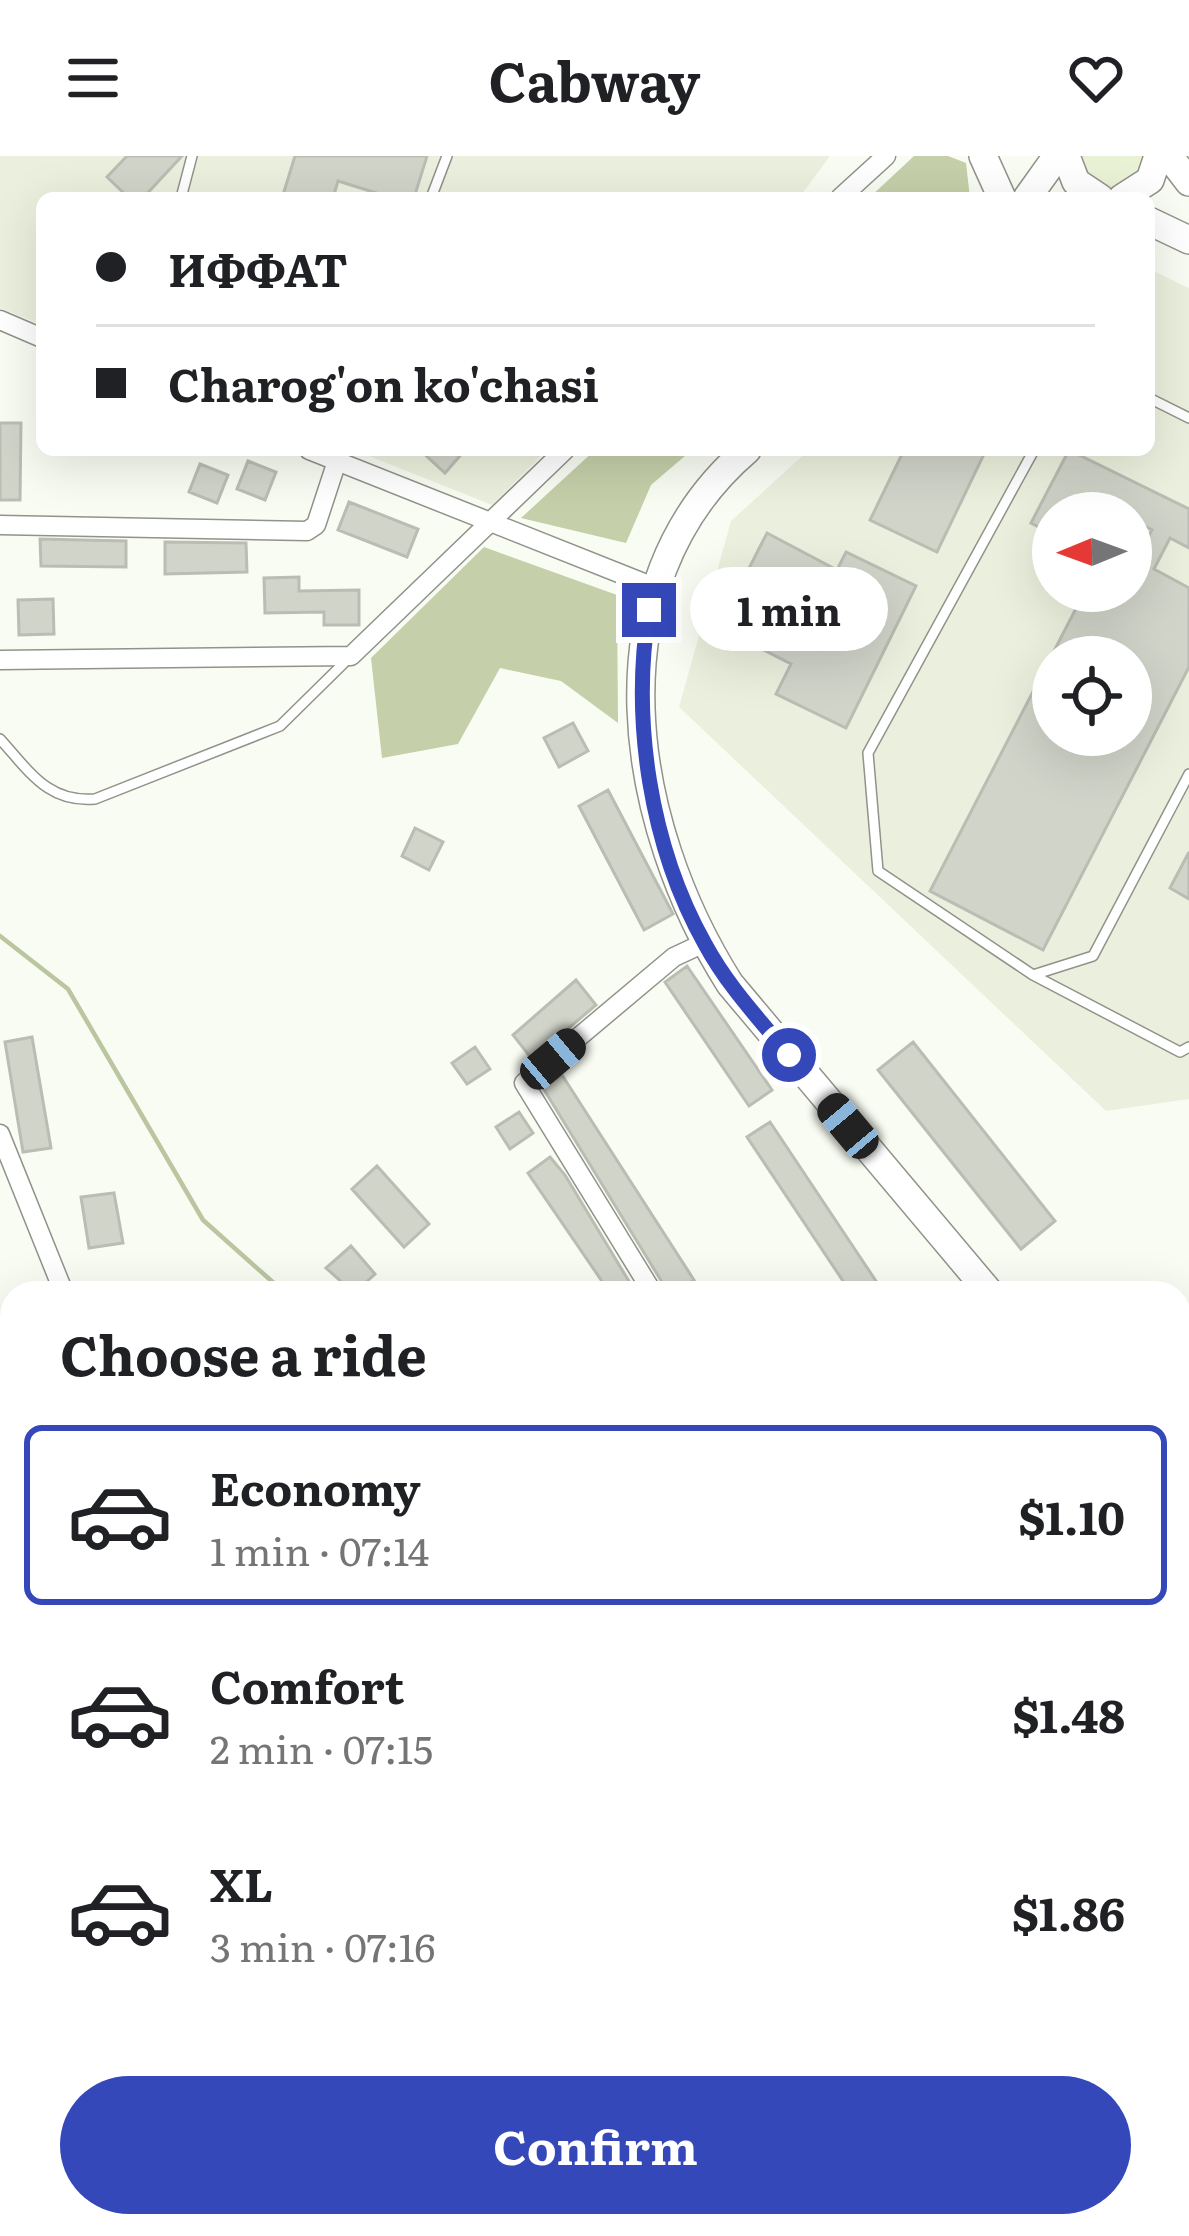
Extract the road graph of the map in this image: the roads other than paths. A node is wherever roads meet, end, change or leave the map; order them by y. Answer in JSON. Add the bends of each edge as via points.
{"nodes":[{"id":1,"x":192,"y":156,"type":"edge"},
{"id":2,"x":447,"y":156,"type":"edge"},
{"id":3,"x":886,"y":156,"type":"edge"},
{"id":4,"x":983,"y":156,"type":"edge"},
{"id":5,"x":1062,"y":156,"type":"edge"},
{"id":6,"x":1158,"y":156,"type":"edge"},
{"id":7,"x":1169,"y":156,"type":"edge"},
{"id":8,"x":1189,"y":182,"type":"edge"},
{"id":9,"x":183,"y":192,"type":"edge"},
{"id":10,"x":433,"y":192,"type":"edge"},
{"id":11,"x":847,"y":192,"type":"edge"},
{"id":12,"x":999,"y":192,"type":"edge"},
{"id":13,"x":1032,"y":192,"type":"edge"},
{"id":14,"x":1091,"y":192,"type":"edge"},
{"id":15,"x":1131,"y":192,"type":"edge"},
{"id":16,"x":1155,"y":224,"type":"edge"},
{"id":17,"x":1189,"y":240,"type":"edge"},
{"id":18,"x":0,"y":320,"type":"edge"},
{"id":19,"x":36,"y":335,"type":"edge"},
{"id":20,"x":1155,"y":401,"type":"edge"},
{"id":21,"x":1189,"y":418,"type":"edge"},
{"id":22,"x":321,"y":456,"type":"edge"},
{"id":23,"x":558,"y":456,"type":"edge"},
{"id":24,"x":741,"y":456,"type":"edge"},
{"id":25,"x":1031,"y":456,"type":"edge"},
{"id":26,"x":336,"y":464,"type":"junction"},
{"id":27,"x":487,"y":522,"type":"junction"},
{"id":28,"x":0,"y":524,"type":"edge"},
{"id":29,"x":654,"y":587,"type":"junction"},
{"id":30,"x":351,"y":656,"type":"junction"},
{"id":31,"x":0,"y":660,"type":"edge"},
{"id":32,"x":0,"y":739,"type":"edge"},
{"id":33,"x":1189,"y":774,"type":"edge"},
{"id":34,"x":704,"y":944,"type":"junction"},
{"id":35,"x":1033,"y":975,"type":"junction"},
{"id":36,"x":1189,"y":1047,"type":"edge"},
{"id":37,"x":0,"y":1134,"type":"edge"},
{"id":38,"x":59,"y":1281,"type":"edge"},
{"id":39,"x":646,"y":1281,"type":"edge"},
{"id":40,"x":980,"y":1281,"type":"edge"}],
"edges":[{"from":1,"to":9,"type":"lane"},
{"from":2,"to":10,"type":"lane"},
{"from":3,"to":11,"type":"street"},
{"from":4,"to":12,"type":"main road"},
{"from":5,"to":13,"type":"main road"},
{"from":5,"to":14,"type":"main road"},
{"from":6,"to":15,"type":"main road","via":[[1150,180]]},
{"from":7,"to":8,"type":"main road"},
{"from":16,"to":17,"type":"main road"},
{"from":18,"to":19,"type":"street"},
{"from":20,"to":21,"type":"lane"},
{"from":22,"to":26,"type":"street"},
{"from":23,"to":27,"type":"street"},
{"from":24,"to":29,"type":"main road","via":[[692,505]]},
{"from":25,"to":35,"type":"lane","via":[[868,753],[878,871]]},
{"from":26,"to":27,"type":"street"},
{"from":26,"to":28,"type":"street","via":[[308,531]]},
{"from":27,"to":29,"type":"street"},
{"from":27,"to":30,"type":"street"},
{"from":29,"to":34,"type":"main road","via":[[641,680],[649,775],[669,861]]},
{"from":30,"to":31,"type":"street"},
{"from":30,"to":32,"type":"lane","via":[[280,727],[95,799],[49,793]]},
{"from":33,"to":35,"type":"lane","via":[[1094,956]]},
{"from":34,"to":39,"type":"street","via":[[674,957],[524,1083]]},
{"from":34,"to":40,"type":"main road"},
{"from":35,"to":36,"type":"lane","via":[[1180,1052]]},
{"from":37,"to":38,"type":"street"}]}
